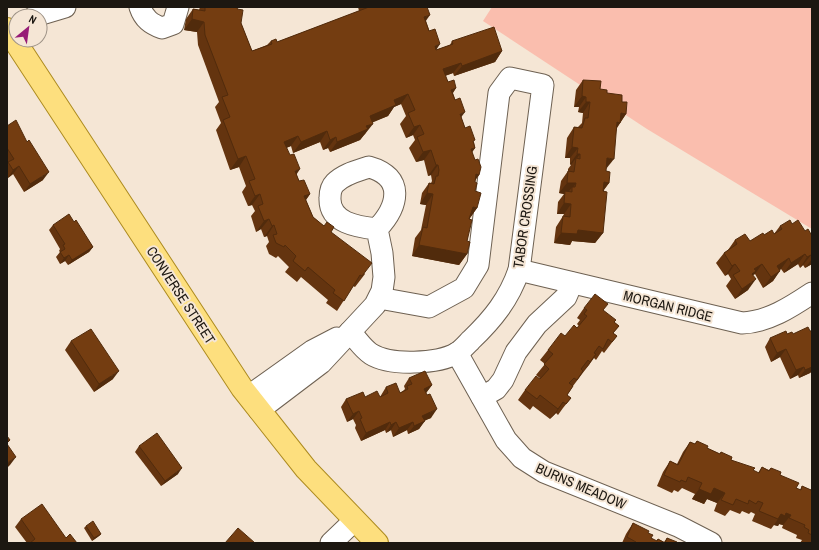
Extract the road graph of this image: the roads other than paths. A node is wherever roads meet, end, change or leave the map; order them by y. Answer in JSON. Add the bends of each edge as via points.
{"nodes":[{"id":1,"x":65,"y":7,"type":"edge"},
{"id":2,"x":140,"y":7,"type":"edge"},
{"id":3,"x":178,"y":7,"type":"edge"},
{"id":4,"x":48,"y":12,"type":"edge"},
{"id":5,"x":23,"y":48,"type":"edge"},
{"id":6,"x":377,"y":229,"type":"dead end"},
{"id":7,"x":519,"y":270,"type":"junction"},
{"id":8,"x":572,"y":283,"type":"junction"},
{"id":9,"x":812,"y":293,"type":"edge"},
{"id":10,"x":379,"y":298,"type":"junction"},
{"id":11,"x":350,"y":332,"type":"junction"},
{"id":12,"x":457,"y":353,"type":"junction"},
{"id":13,"x":482,"y":397,"type":"junction"},
{"id":14,"x":254,"y":403,"type":"junction"},
{"id":15,"x":354,"y":521,"type":"junction"},
{"id":16,"x":332,"y":543,"type":"edge"},
{"id":17,"x":377,"y":543,"type":"edge"},
{"id":18,"x":710,"y":543,"type":"edge"}],
"edges":[{"from":1,"to":4,"type":"street"},
{"from":2,"to":3,"type":"street","via":[[151,24],[162,28],[173,24]]},
{"from":5,"to":14,"type":"main road","name":"CONVERSE STREET","via":[[214,347]]},
{"from":6,"to":10,"type":"street","via":[[384,271],[384,284]]},
{"from":7,"to":8,"type":"street","name":"MORGAN RIDGE"},
{"from":7,"to":10,"type":"street","name":"TABOR CROSSING","via":[[543,85],[510,78],[499,93],[478,265],[464,288],[428,307]]},
{"from":7,"to":12,"type":"street","name":"TABOR CROSSING","via":[[513,289],[499,311]]},
{"from":8,"to":9,"type":"street","name":"MORGAN RIDGE","via":[[742,323],[757,321],[786,310]]},
{"from":8,"to":13,"type":"street","via":[[566,297],[537,324],[516,352],[500,385]]},
{"from":10,"to":11,"type":"street","via":[[368,315]]},
{"from":11,"to":12,"type":"street","via":[[371,353],[391,361],[421,362]]},
{"from":11,"to":14,"type":"street","via":[[312,351]]},
{"from":12,"to":13,"type":"street","name":"BURNS MEADOW"},
{"from":13,"to":18,"type":"street","name":"BURNS MEADOW","via":[[506,440],[517,454],[533,466],[678,526]]},
{"from":14,"to":15,"type":"main road","name":"CONVERSE STREET","via":[[306,469]]},
{"from":15,"to":16,"type":"street"},
{"from":15,"to":17,"type":"main road","name":"CONVERSE STREET"}]}
